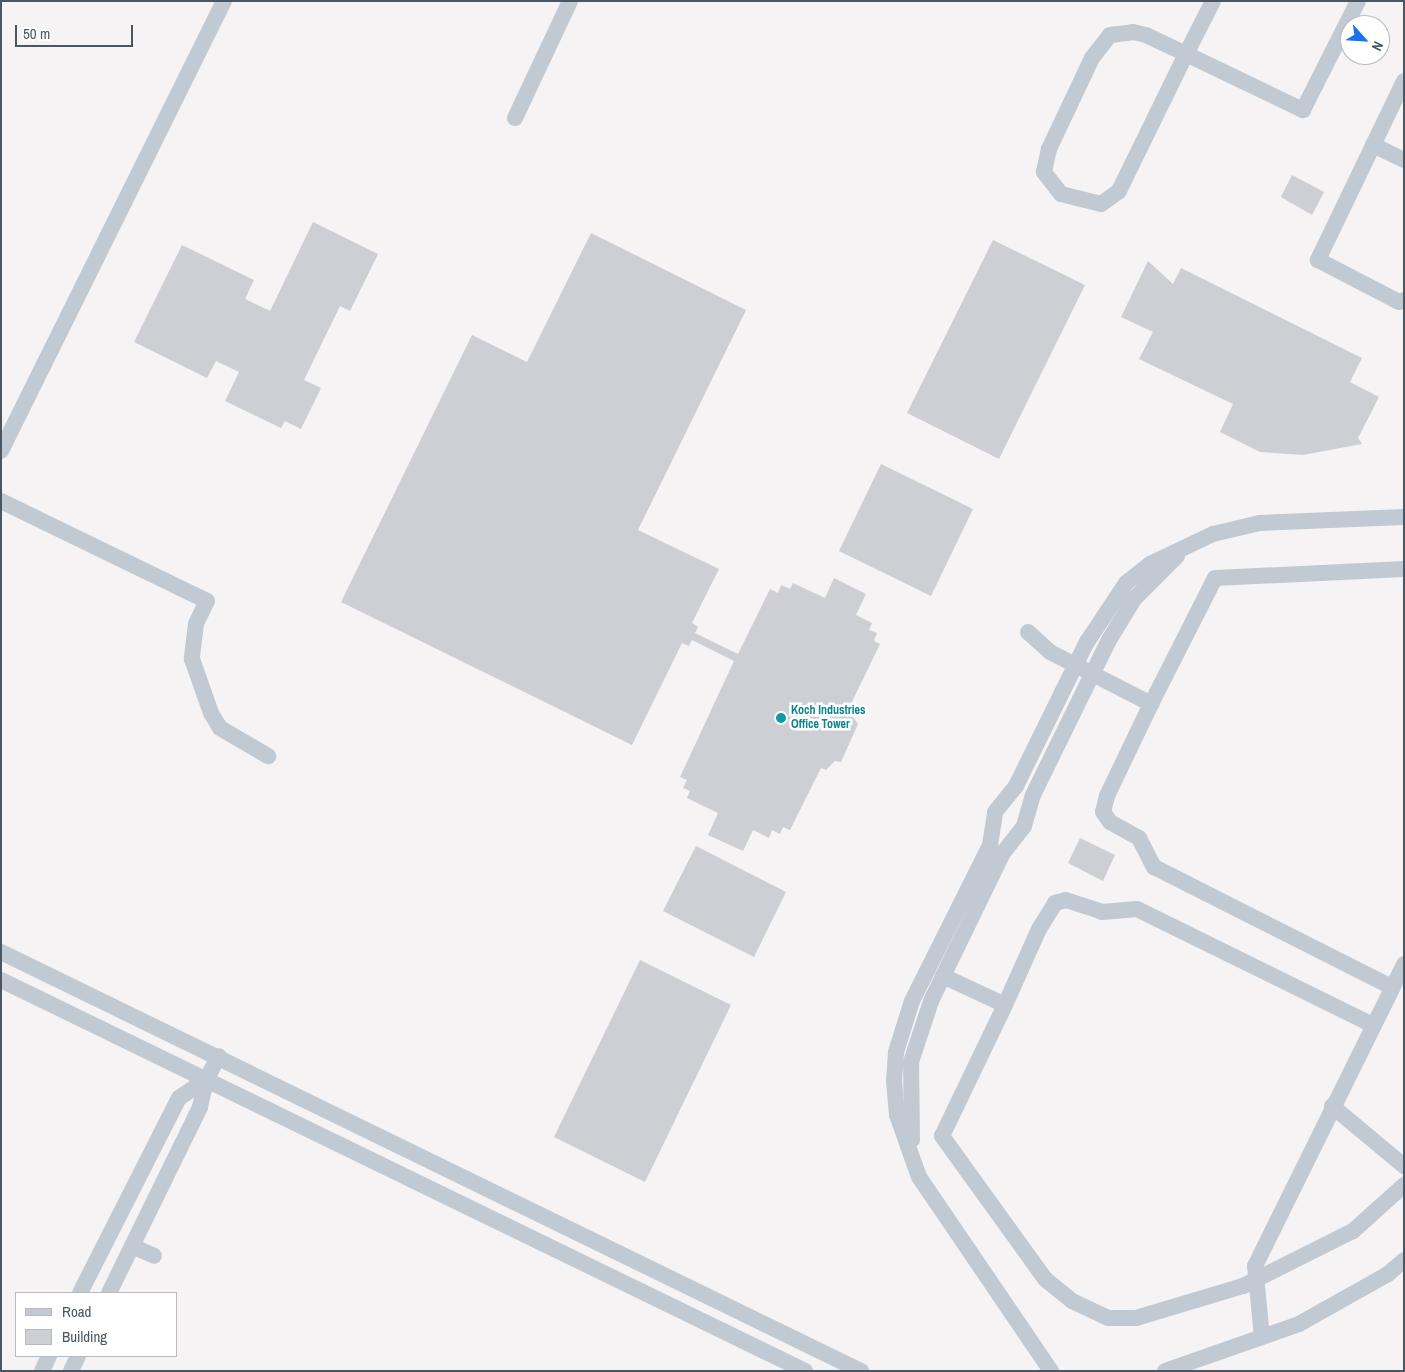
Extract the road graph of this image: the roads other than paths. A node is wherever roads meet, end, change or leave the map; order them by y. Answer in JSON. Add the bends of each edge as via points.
{"nodes":[{"id":1,"x":224,"y":1,"type":"edge"},
{"id":2,"x":570,"y":1,"type":"edge"},
{"id":3,"x":1212,"y":1,"type":"edge"},
{"id":4,"x":1358,"y":1,"type":"edge"},
{"id":5,"x":1186,"y":54,"type":"junction"},
{"id":6,"x":1404,"y":81,"type":"edge"},
{"id":7,"x":515,"y":118,"type":"dead end"},
{"id":8,"x":1373,"y":145,"type":"junction"},
{"id":9,"x":1404,"y":160,"type":"edge"},
{"id":10,"x":1404,"y":300,"type":"edge"},
{"id":11,"x":1,"y":452,"type":"edge"},
{"id":12,"x":1,"y":501,"type":"edge"},
{"id":13,"x":1404,"y":517,"type":"edge"},
{"id":14,"x":1186,"y":547,"type":"junction"},
{"id":15,"x":1404,"y":569,"type":"edge"},
{"id":16,"x":1028,"y":632,"type":"dead end"},
{"id":17,"x":1075,"y":665,"type":"junction"},
{"id":18,"x":1092,"y":673,"type":"junction"},
{"id":19,"x":1150,"y":704,"type":"junction"},
{"id":20,"x":268,"y":756,"type":"dead end"},
{"id":21,"x":1016,"y":786,"type":"junction"},
{"id":22,"x":1033,"y":795,"type":"junction"},
{"id":23,"x":996,"y":850,"type":"junction"},
{"id":24,"x":1,"y":952,"type":"edge"},
{"id":25,"x":1404,"y":964,"type":"edge"},
{"id":26,"x":943,"y":976,"type":"junction"},
{"id":27,"x":1,"y":980,"type":"edge"},
{"id":28,"x":1392,"y":987,"type":"junction"},
{"id":29,"x":1004,"y":1005,"type":"junction"},
{"id":30,"x":1373,"y":1025,"type":"junction"},
{"id":31,"x":220,"y":1056,"type":"junction"},
{"id":32,"x":206,"y":1080,"type":"junction"},
{"id":33,"x":1332,"y":1106,"type":"junction"},
{"id":34,"x":913,"y":1157,"type":"junction"},
{"id":35,"x":1404,"y":1166,"type":"edge"},
{"id":36,"x":1404,"y":1185,"type":"edge"},
{"id":37,"x":603,"y":1244,"type":"junction"},
{"id":38,"x":132,"y":1246,"type":"junction"},
{"id":39,"x":154,"y":1256,"type":"dead end"},
{"id":40,"x":1404,"y":1260,"type":"edge"},
{"id":41,"x":592,"y":1268,"type":"junction"},
{"id":42,"x":1253,"y":1281,"type":"junction"},
{"id":43,"x":81,"y":1292,"type":"edge"},
{"id":44,"x":109,"y":1292,"type":"edge"},
{"id":45,"x":1262,"y":1337,"type":"junction"},
{"id":46,"x":49,"y":1357,"type":"edge"},
{"id":47,"x":78,"y":1357,"type":"edge"},
{"id":48,"x":42,"y":1371,"type":"edge"},
{"id":49,"x":71,"y":1371,"type":"edge"},
{"id":50,"x":805,"y":1371,"type":"edge"},
{"id":51,"x":862,"y":1371,"type":"edge"},
{"id":52,"x":1051,"y":1371,"type":"edge"},
{"id":53,"x":1165,"y":1371,"type":"edge"}],
"edges":[{"from":1,"to":11,"type":"lane"},
{"from":2,"to":7,"type":"lane"},
{"from":3,"to":5,"type":"lane"},
{"from":4,"to":5,"type":"lane","via":[[1303,110]]},
{"from":5,"to":5,"type":"lane","via":[[1119,191],[1101,204],[1061,194],[1044,172],[1049,149],[1092,58],[1110,35],[1133,32]]},
{"from":6,"to":8,"type":"lane"},
{"from":8,"to":9,"type":"lane"},
{"from":8,"to":10,"type":"lane","via":[[1318,260],[1399,302]]},
{"from":12,"to":20,"type":"lane","via":[[206,601],[196,624],[192,659],[211,713],[220,728]]},
{"from":13,"to":14,"type":"lane","via":[[1260,523],[1213,534]]},
{"from":14,"to":17,"type":"lane","via":[[1150,564],[1126,583]]},
{"from":14,"to":18,"type":"lane","via":[[1134,599]]},
{"from":15,"to":19,"type":"lane","via":[[1215,578]]},
{"from":16,"to":17,"type":"lane","via":[[1050,652]]},
{"from":17,"to":18,"type":"lane"},
{"from":17,"to":21,"type":"lane"},
{"from":18,"to":19,"type":"lane"},
{"from":18,"to":22,"type":"lane"},
{"from":19,"to":28,"type":"lane","via":[[1108,796],[1103,812],[1110,822],[1139,838],[1154,867]]},
{"from":21,"to":22,"type":"lane"},
{"from":21,"to":23,"type":"lane","via":[[995,812]]},
{"from":22,"to":23,"type":"lane","via":[[1024,826]]},
{"from":23,"to":26,"type":"lane"},
{"from":23,"to":34,"type":"lane","via":[[912,1001],[900,1035],[894,1081],[897,1115]]},
{"from":24,"to":31,"type":"lane"},
{"from":25,"to":28,"type":"lane"},
{"from":26,"to":29,"type":"lane"},
{"from":26,"to":34,"type":"lane","via":[[911,1062]]},
{"from":27,"to":32,"type":"lane"},
{"from":28,"to":30,"type":"lane"},
{"from":29,"to":30,"type":"lane","via":[[1039,930],[1055,903],[1066,900],[1102,912],[1137,909]]},
{"from":29,"to":42,"type":"lane","via":[[942,1136],[1045,1279],[1072,1302],[1108,1318],[1136,1318]]},
{"from":30,"to":33,"type":"lane"},
{"from":31,"to":32,"type":"lane"},
{"from":31,"to":37,"type":"lane"},
{"from":32,"to":38,"type":"lane","via":[[200,1107]]},
{"from":32,"to":41,"type":"lane"},
{"from":32,"to":43,"type":"lane","via":[[179,1098]]},
{"from":33,"to":35,"type":"lane"},
{"from":33,"to":42,"type":"lane","via":[[1255,1266]]},
{"from":34,"to":52,"type":"lane","via":[[919,1177]]},
{"from":36,"to":42,"type":"lane","via":[[1353,1231]]},
{"from":37,"to":41,"type":"lane"},
{"from":37,"to":51,"type":"lane"},
{"from":38,"to":39,"type":"lane"},
{"from":38,"to":44,"type":"lane"},
{"from":40,"to":45,"type":"lane","via":[[1388,1274],[1299,1324]]},
{"from":41,"to":50,"type":"lane"},
{"from":42,"to":45,"type":"lane"},
{"from":45,"to":53,"type":"lane"},
{"from":46,"to":48,"type":"lane"},
{"from":47,"to":49,"type":"lane"}]}
